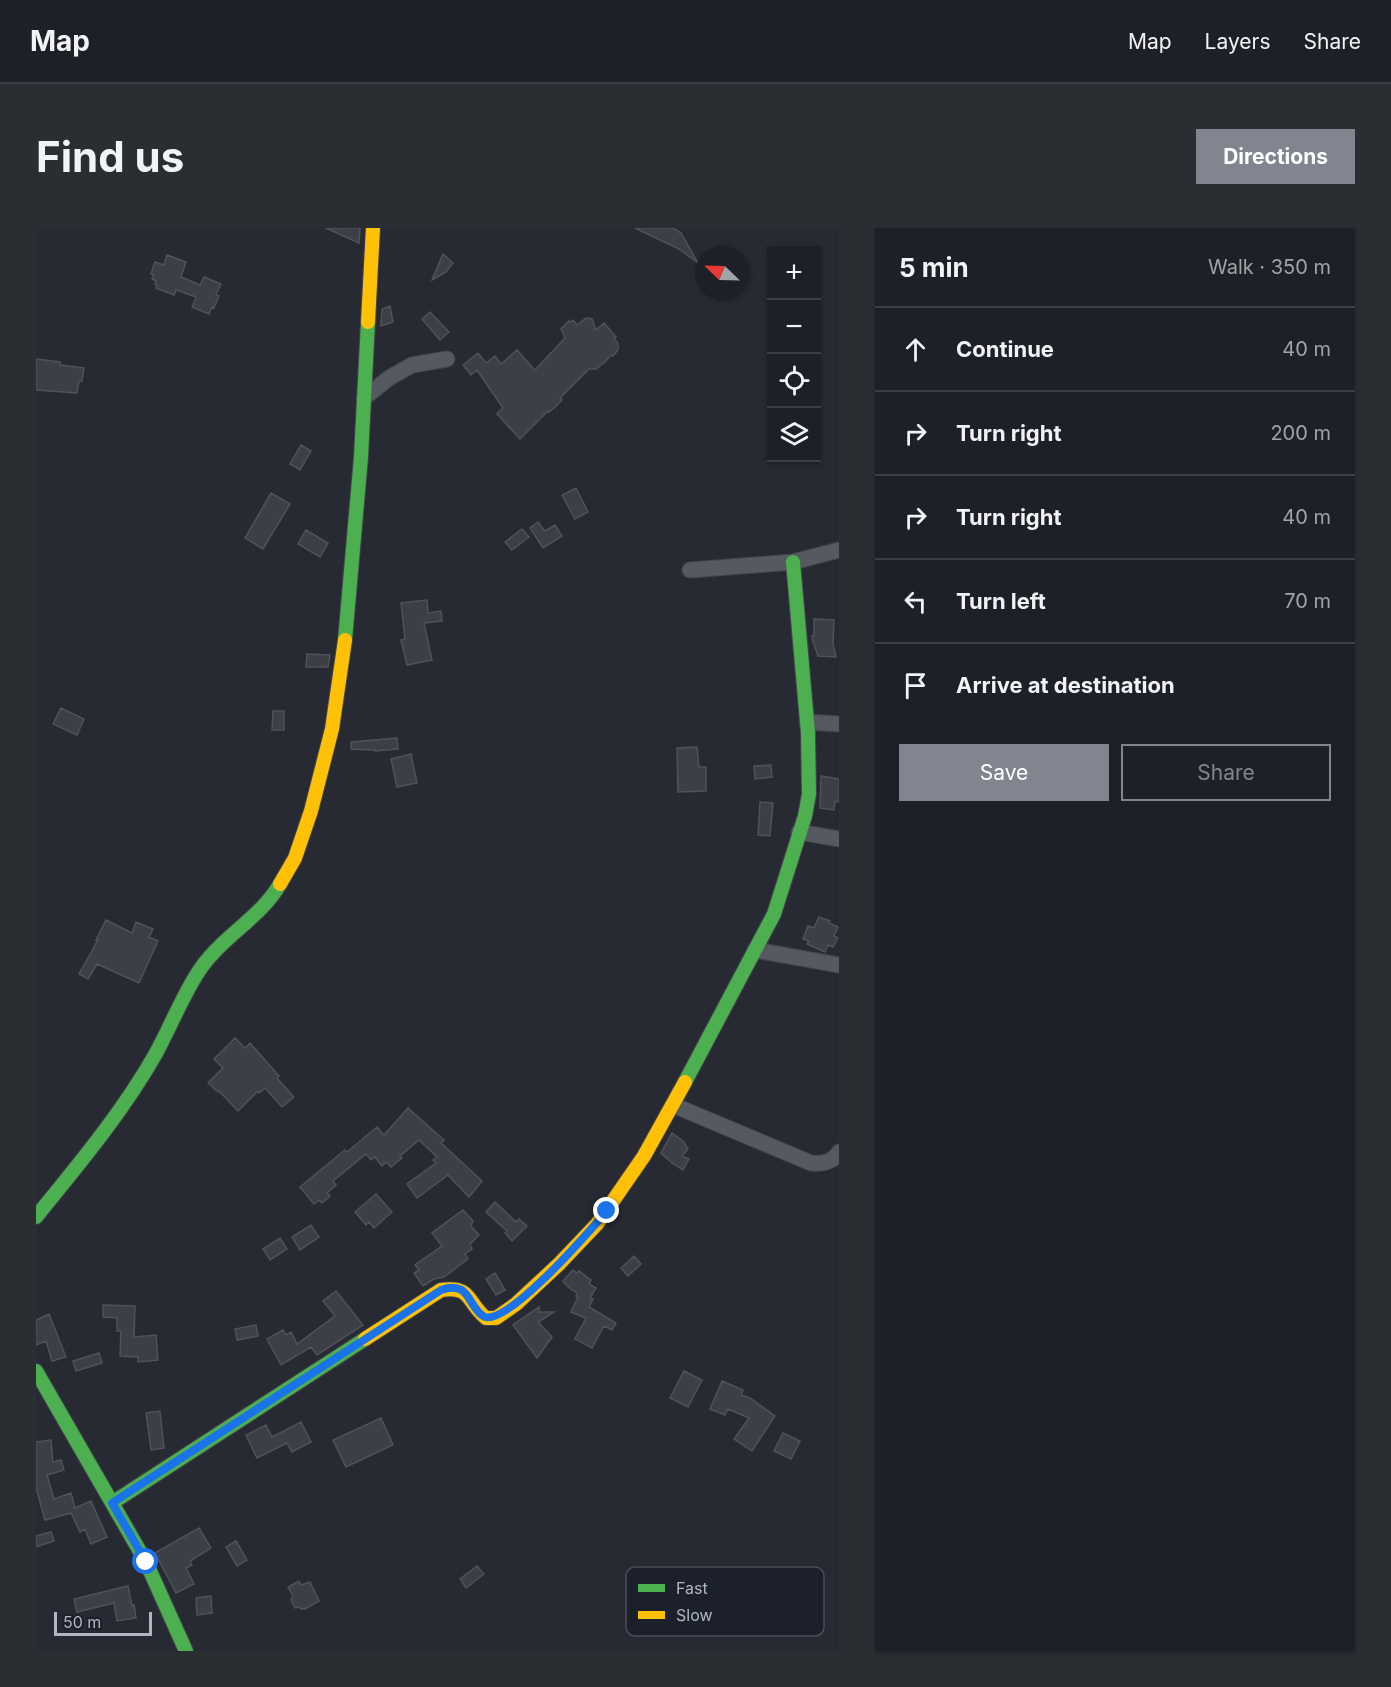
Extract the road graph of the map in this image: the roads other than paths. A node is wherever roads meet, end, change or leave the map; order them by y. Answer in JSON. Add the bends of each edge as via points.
{"nodes":[{"id":1,"x":373,"y":228,"type":"edge"},
{"id":2,"x":447,"y":359,"type":"dead end"},
{"id":3,"x":364,"y":398,"type":"junction"},
{"id":4,"x":839,"y":550,"type":"edge"},
{"id":5,"x":793,"y":562,"type":"junction"},
{"id":6,"x":690,"y":570,"type":"dead end"},
{"id":7,"x":807,"y":722,"type":"junction"},
{"id":8,"x":839,"y":724,"type":"edge"},
{"id":9,"x":799,"y":832,"type":"junction"},
{"id":10,"x":839,"y":839,"type":"edge"},
{"id":11,"x":755,"y":950,"type":"junction"},
{"id":12,"x":839,"y":965,"type":"edge"},
{"id":13,"x":673,"y":1105,"type":"junction"},
{"id":14,"x":839,"y":1152,"type":"edge"},
{"id":15,"x":36,"y":1217,"type":"edge"},
{"id":16,"x":36,"y":1371,"type":"edge"},
{"id":17,"x":112,"y":1503,"type":"junction"},
{"id":18,"x":186,"y":1651,"type":"edge"}],
"edges":[{"from":1,"to":3,"type":"street"},
{"from":2,"to":3,"type":"street","via":[[412,365]]},
{"from":3,"to":15,"type":"street","via":[[347,626],[332,729],[312,811],[295,858],[275,893],[218,946],[197,973],[126,1100]]},
{"from":4,"to":5,"type":"street"},
{"from":5,"to":6,"type":"street"},
{"from":5,"to":7,"type":"street"},
{"from":7,"to":8,"type":"street"},
{"from":7,"to":9,"type":"street","via":[[809,794]]},
{"from":9,"to":10,"type":"street"},
{"from":9,"to":11,"type":"street","via":[[774,914]]},
{"from":11,"to":12,"type":"street"},
{"from":11,"to":13,"type":"street"},
{"from":13,"to":14,"type":"street","via":[[811,1163],[824,1164]]},
{"from":13,"to":17,"type":"street","via":[[607,1211],[576,1248],[518,1302],[492,1319],[482,1316],[462,1291],[448,1287],[441,1290]]},
{"from":16,"to":17,"type":"street"},
{"from":17,"to":18,"type":"street","via":[[146,1562]]}]}
